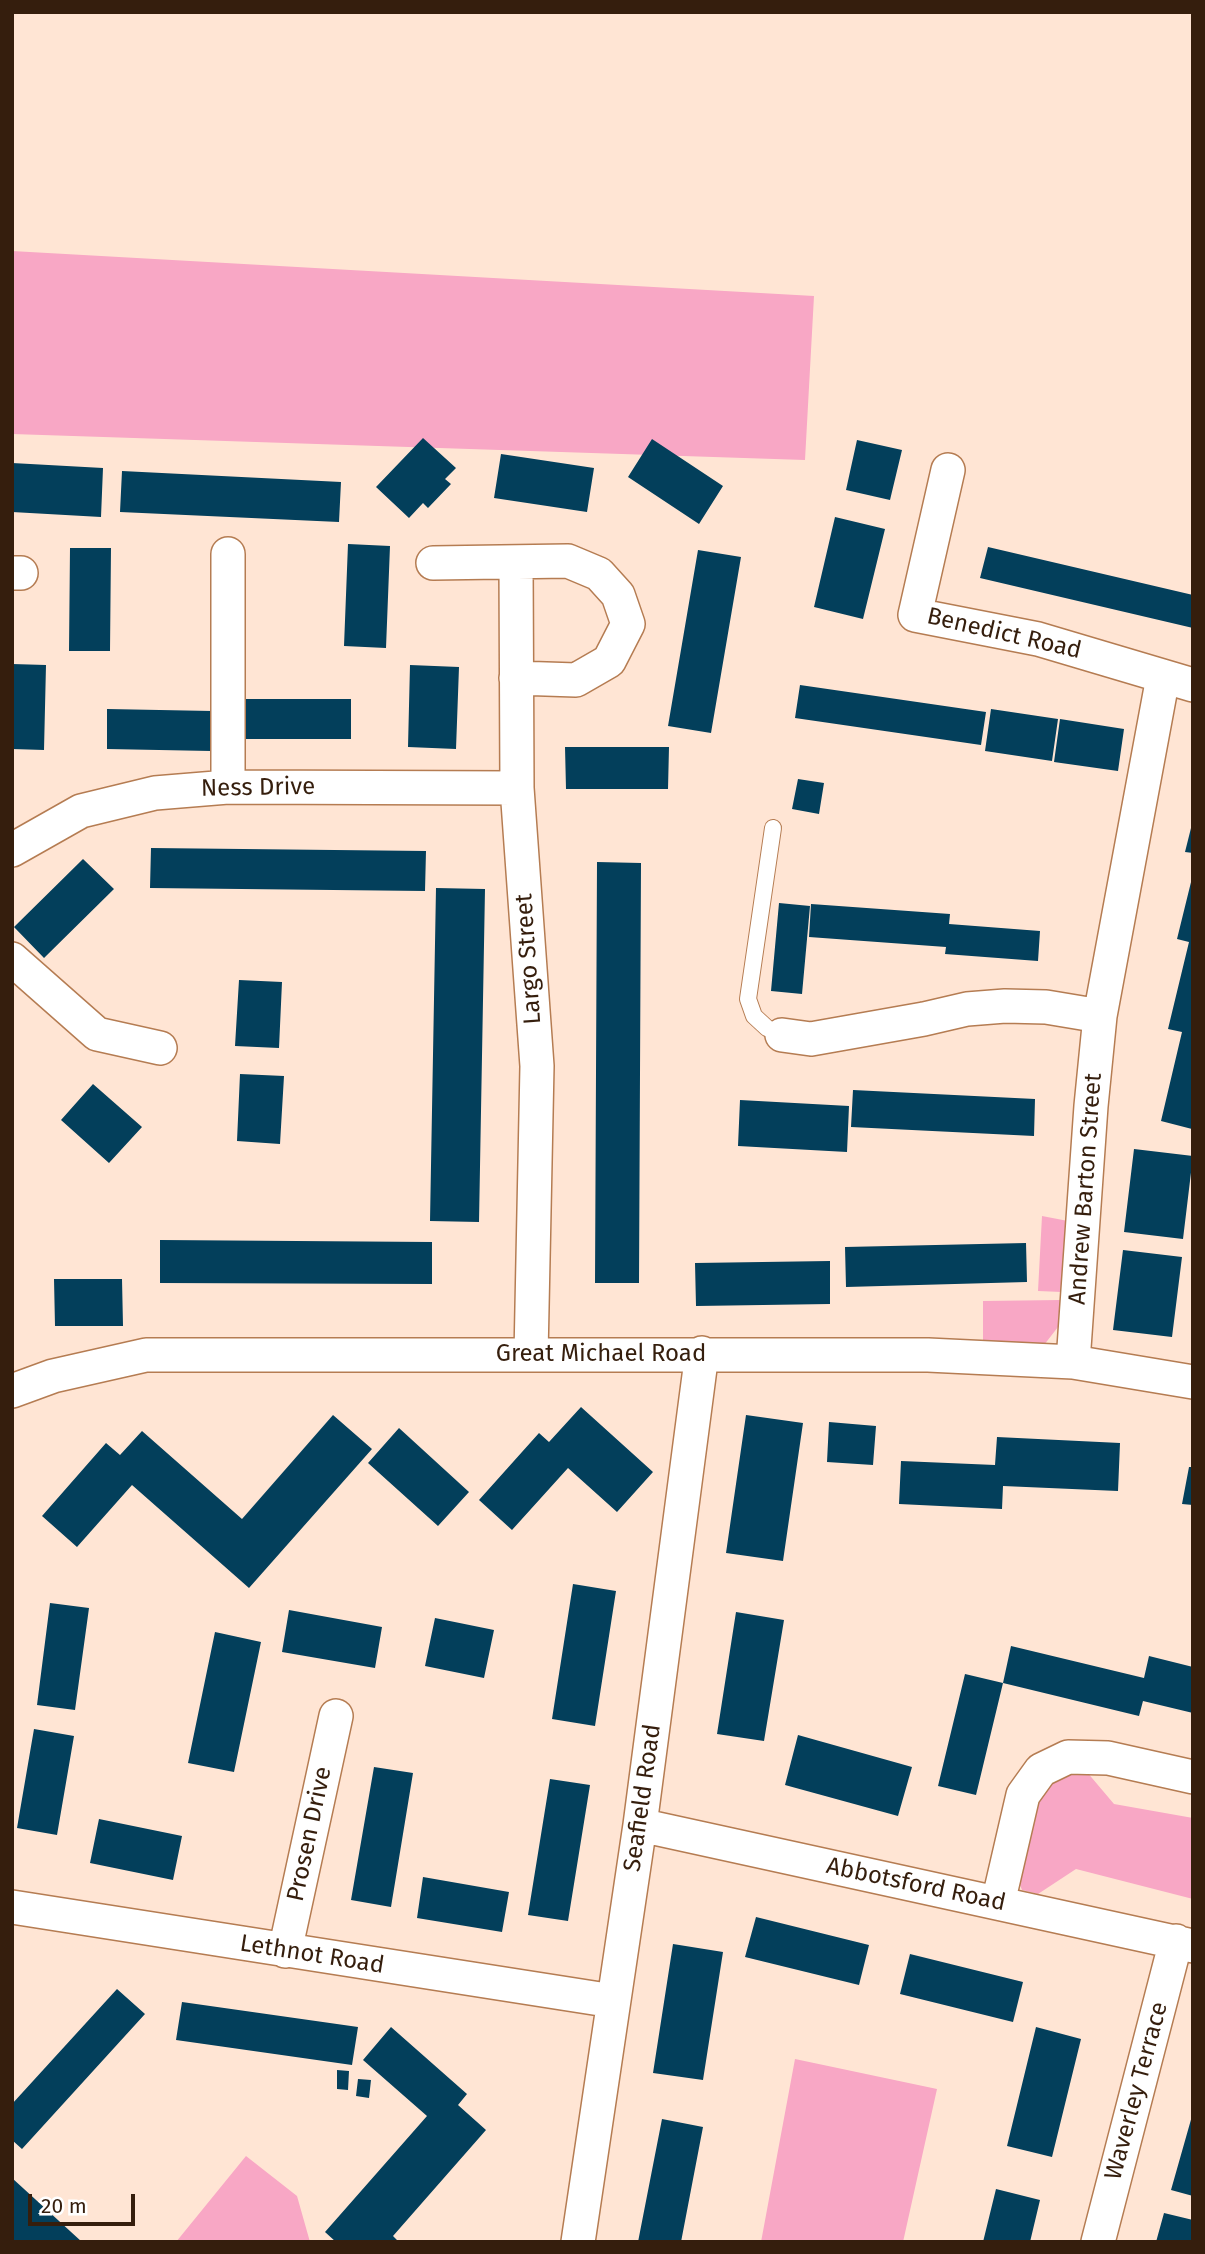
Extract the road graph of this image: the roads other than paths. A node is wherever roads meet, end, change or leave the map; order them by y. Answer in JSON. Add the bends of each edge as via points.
{"nodes":[{"id":1,"x":948,"y":470,"type":"dead end"},
{"id":2,"x":228,"y":554,"type":"dead end"},
{"id":3,"x":516,"y":562,"type":"junction"},
{"id":4,"x":433,"y":563,"type":"dead end"},
{"id":5,"x":516,"y":678,"type":"junction"},
{"id":6,"x":1178,"y":681,"type":"edge"},
{"id":7,"x":228,"y":787,"type":"junction"},
{"id":8,"x":517,"y":788,"type":"junction"},
{"id":9,"x":773,"y":828,"type":"dead end"},
{"id":10,"x":12,"y":849,"type":"edge"},
{"id":11,"x":12,"y":959,"type":"edge"},
{"id":12,"x":1100,"y":1016,"type":"junction"},
{"id":13,"x":782,"y":1035,"type":"joint"},
{"id":14,"x":160,"y":1048,"type":"dead end"},
{"id":15,"x":702,"y":1353,"type":"junction"},
{"id":16,"x":531,"y":1355,"type":"junction"},
{"id":17,"x":1073,"y":1362,"type":"junction"},
{"id":18,"x":1193,"y":1382,"type":"edge"},
{"id":19,"x":12,"y":1391,"type":"edge"},
{"id":20,"x":335,"y":1716,"type":"dead end"},
{"id":21,"x":1193,"y":1777,"type":"edge"},
{"id":22,"x":640,"y":1825,"type":"junction"},
{"id":23,"x":998,"y":1903,"type":"junction"},
{"id":24,"x":12,"y":1907,"type":"edge"},
{"id":25,"x":1184,"y":1943,"type":"edge"},
{"id":26,"x":285,"y":1951,"type":"junction"},
{"id":27,"x":613,"y":2001,"type":"junction"},
{"id":28,"x":578,"y":2242,"type":"edge"},
{"id":29,"x":1098,"y":2242,"type":"edge"}],
"edges":[{"from":1,"to":6,"type":"street","name":"Benedict Road","via":[[915,615],[1038,639]]},
{"from":2,"to":7,"type":"street"},
{"from":3,"to":4,"type":"street"},
{"from":3,"to":5,"type":"street","name":"Largo Street"},
{"from":3,"to":5,"type":"street","via":[[568,561],[599,574],[618,595],[628,624],[609,661],[576,680]]},
{"from":5,"to":8,"type":"street","name":"Largo Street"},
{"from":6,"to":12,"type":"street","name":"Andrew Barton Street"},
{"from":7,"to":8,"type":"street","name":"Ness Drive"},
{"from":7,"to":10,"type":"street","name":"Ness Drive","via":[[155,793],[81,811]]},
{"from":8,"to":16,"type":"street","name":"Largo Street","via":[[537,1066]]},
{"from":9,"to":13,"type":"lane","via":[[748,999],[754,1016]]},
{"from":11,"to":14,"type":"street","via":[[97,1034]]},
{"from":12,"to":13,"type":"street","via":[[1005,1006],[811,1039]]},
{"from":12,"to":17,"type":"street","name":"Andrew Barton Street"},
{"from":15,"to":16,"type":"street","name":"Great Michael Road"},
{"from":15,"to":17,"type":"street","name":"Great Michael Road","via":[[928,1354]]},
{"from":15,"to":22,"type":"street","name":"Seafield Road"},
{"from":16,"to":19,"type":"street","name":"Great Michael Road","via":[[146,1355],[53,1376]]},
{"from":17,"to":18,"type":"street","name":"Great Michael Road"},
{"from":20,"to":26,"type":"street","name":"Prosen Drive"},
{"from":21,"to":23,"type":"street","via":[[1108,1758],[1068,1757],[1041,1770],[1023,1795]]},
{"from":22,"to":23,"type":"street","name":"Abbotsford Road"},
{"from":22,"to":27,"type":"street","name":"Seafield Road"},
{"from":23,"to":25,"type":"street","name":"Abbotsford Road"},
{"from":24,"to":26,"type":"street","name":"Lethnot Road"},
{"from":25,"to":29,"type":"street","name":"Waverley Terrace"},
{"from":26,"to":27,"type":"street","name":"Lethnot Road"},
{"from":27,"to":28,"type":"street","name":"Seafield Road"}]}
